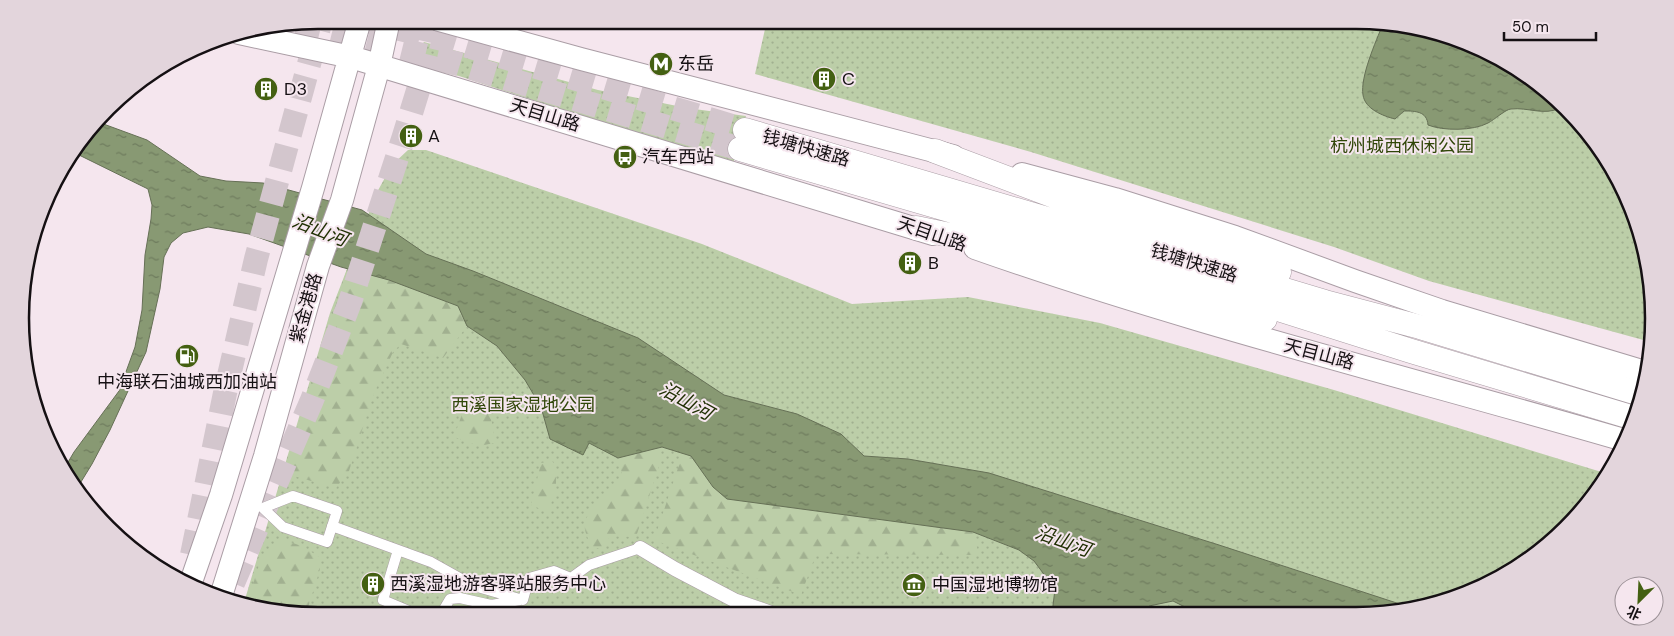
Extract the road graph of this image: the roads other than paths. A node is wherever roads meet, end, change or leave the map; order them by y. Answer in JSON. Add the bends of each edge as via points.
{"nodes":[{"id":1,"x":358,"y":29,"type":"edge"},
{"id":2,"x":387,"y":29,"type":"edge"},
{"id":3,"x":472,"y":29,"type":"edge"},
{"id":4,"x":254,"y":36,"type":"edge"},
{"id":5,"x":351,"y":57,"type":"junction"},
{"id":6,"x":379,"y":66,"type":"junction"},
{"id":7,"x":935,"y":151,"type":"junction"},
{"id":8,"x":916,"y":228,"type":"junction"},
{"id":9,"x":1420,"y":327,"type":"junction"},
{"id":10,"x":1411,"y":351,"type":"junction"},
{"id":11,"x":1641,"y":371,"type":"edge"},
{"id":12,"x":1635,"y":392,"type":"edge"},
{"id":13,"x":1628,"y":416,"type":"edge"},
{"id":14,"x":1619,"y":438,"type":"edge"},
{"id":15,"x":332,"y":526,"type":"junction"},
{"id":16,"x":640,"y":548,"type":"joint"},
{"id":17,"x":398,"y":550,"type":"junction"},
{"id":18,"x":192,"y":578,"type":"edge"},
{"id":19,"x":223,"y":591,"type":"edge"},
{"id":20,"x":523,"y":600,"type":"junction"},
{"id":21,"x":399,"y":607,"type":"edge"},
{"id":22,"x":445,"y":607,"type":"edge"},
{"id":23,"x":754,"y":607,"type":"edge"}],
"edges":[{"from":1,"to":5,"type":"main road","name":"紫金港路"},
{"from":2,"to":6,"type":"main road","name":"紫金港路"},
{"from":3,"to":7,"type":"main road"},
{"from":4,"to":5,"type":"main road","name":"天目山路"},
{"from":5,"to":6,"type":"main road","name":"天目山路"},
{"from":5,"to":18,"type":"main road","name":"紫金港路","via":[[223,486]]},
{"from":6,"to":8,"type":"main road","name":"天目山路"},
{"from":6,"to":19,"type":"main road","name":"紫金港路","via":[[342,200],[318,266]]},
{"from":7,"to":9,"type":"highway","via":[[1094,211],[1328,290]]},
{"from":7,"to":11,"type":"main road","via":[[1116,199],[1235,237],[1442,311]]},
{"from":8,"to":10,"type":"highway","via":[[1120,276],[1205,306]]},
{"from":8,"to":14,"type":"main road","name":"天目山路","via":[[1034,269],[1197,319]]},
{"from":9,"to":10,"type":"highway","name":"钱塘快速路","via":[[1081,229],[742,140]]},
{"from":9,"to":12,"type":"highway","name":"钱塘快速路"},
{"from":10,"to":13,"type":"highway","name":"钱塘快速路"},
{"from":15,"to":15,"type":"street","via":[[338,511],[294,496],[263,508],[283,527],[327,542]]},
{"from":15,"to":17,"type":"street"},
{"from":16,"to":20,"type":"street","via":[[589,565],[571,578],[554,571],[529,578]]},
{"from":16,"to":23,"type":"street","via":[[734,600]]},
{"from":17,"to":20,"type":"street","via":[[431,562],[474,586]]},
{"from":17,"to":21,"type":"street","via":[[382,600]]},
{"from":20,"to":22,"type":"street","via":[[491,605],[460,598],[450,599]]}]}
